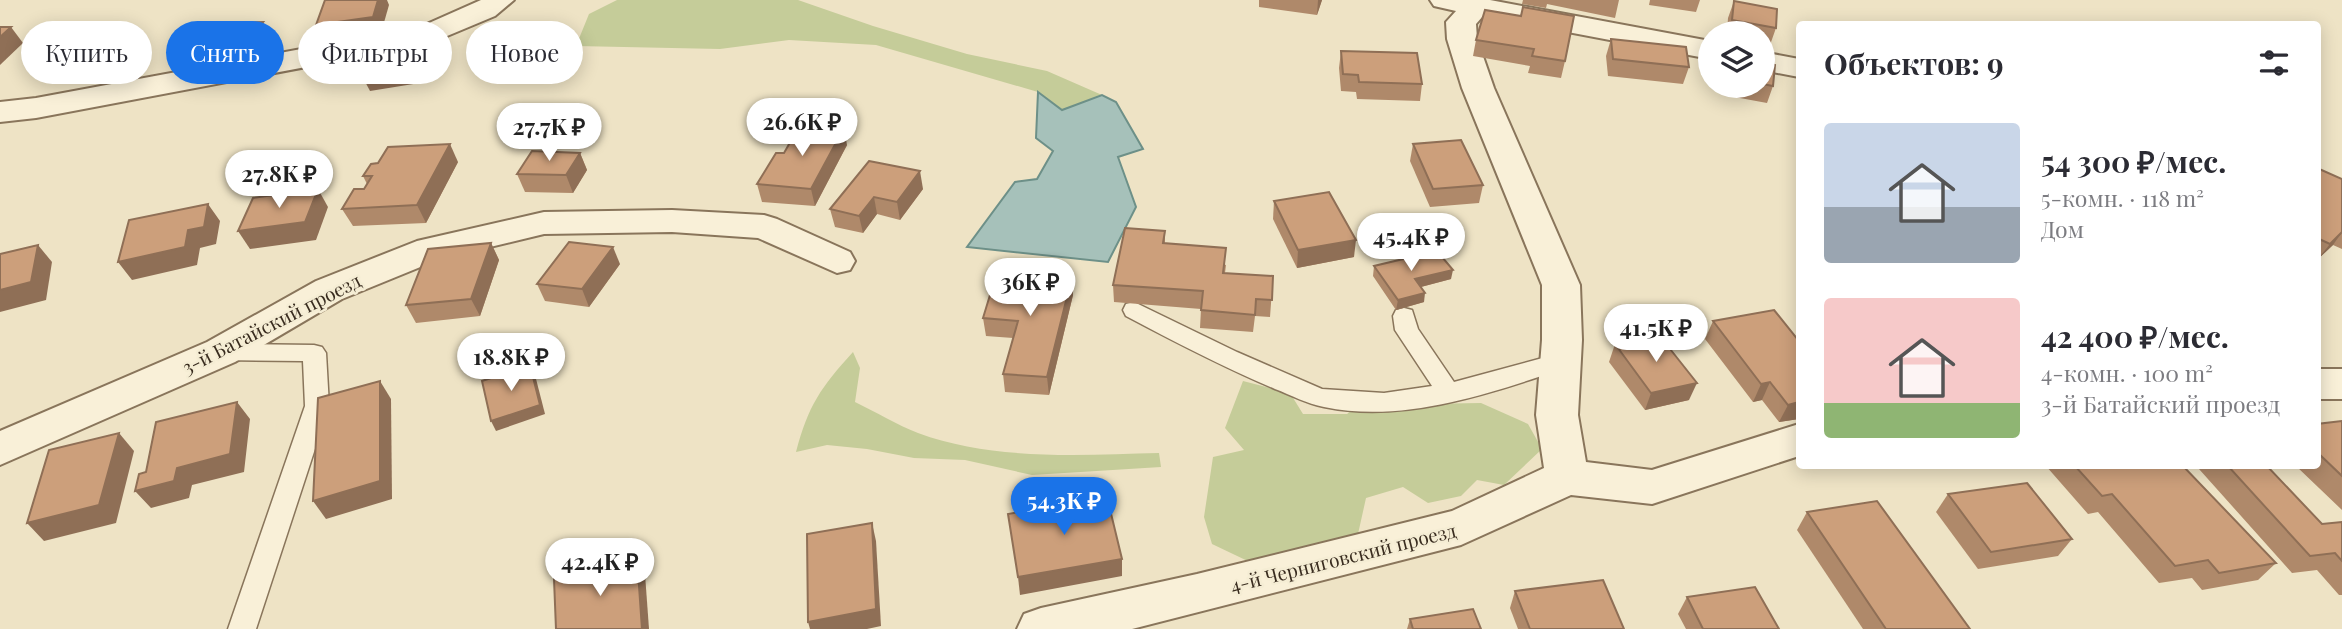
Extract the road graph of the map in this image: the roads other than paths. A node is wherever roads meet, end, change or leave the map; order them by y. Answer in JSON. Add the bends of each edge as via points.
{"nodes":[{"id":1,"x":500,"y":0,"type":"edge"},
{"id":2,"x":1460,"y":4,"type":"edge"},
{"id":3,"x":1698,"y":48,"type":"edge"},
{"id":4,"x":1775,"y":63,"type":"edge"},
{"id":5,"x":1796,"y":67,"type":"edge"},
{"id":6,"x":0,"y":112,"type":"edge"},
{"id":7,"x":837,"y":261,"type":"dead end"},
{"id":8,"x":1134,"y":310,"type":"dead end"},
{"id":9,"x":1404,"y":316,"type":"dead end"},
{"id":10,"x":221,"y":352,"type":"junction"},
{"id":11,"x":1561,"y":361,"type":"junction"},
{"id":12,"x":2321,"y":384,"type":"edge"},
{"id":13,"x":2342,"y":384,"type":"edge"},
{"id":14,"x":1449,"y":393,"type":"junction"},
{"id":15,"x":1796,"y":441,"type":"edge"},
{"id":16,"x":0,"y":449,"type":"edge"},
{"id":17,"x":1567,"y":477,"type":"junction"},
{"id":18,"x":242,"y":629,"type":"edge"},
{"id":19,"x":1041,"y":629,"type":"edge"}],
"edges":[{"from":1,"to":6,"type":"street","via":[[428,35]]},
{"from":2,"to":3,"type":"street"},
{"from":2,"to":11,"type":"street","via":[[1462,39],[1478,88],[1561,285]]},
{"from":4,"to":5,"type":"street"},
{"from":7,"to":10,"type":"street","name":"3-й Батайский проезд","via":[[764,227],[671,221],[544,223],[430,249],[329,290]]},
{"from":8,"to":14,"type":"lane","via":[[1202,346],[1326,399],[1375,401]]},
{"from":9,"to":14,"type":"lane","via":[[1408,330]]},
{"from":10,"to":16,"type":"street","name":"3-й Батайский проезд"},
{"from":10,"to":18,"type":"lane","via":[[314,353],[317,406]]},
{"from":11,"to":14,"type":"lane"},
{"from":11,"to":17,"type":"street","via":[[1557,415]]},
{"from":12,"to":13,"type":"street"},
{"from":15,"to":17,"type":"street","via":[[1652,487]]},
{"from":17,"to":19,"type":"street","name":"4-й Черниговский проезд","via":[[1461,527]]}]}
